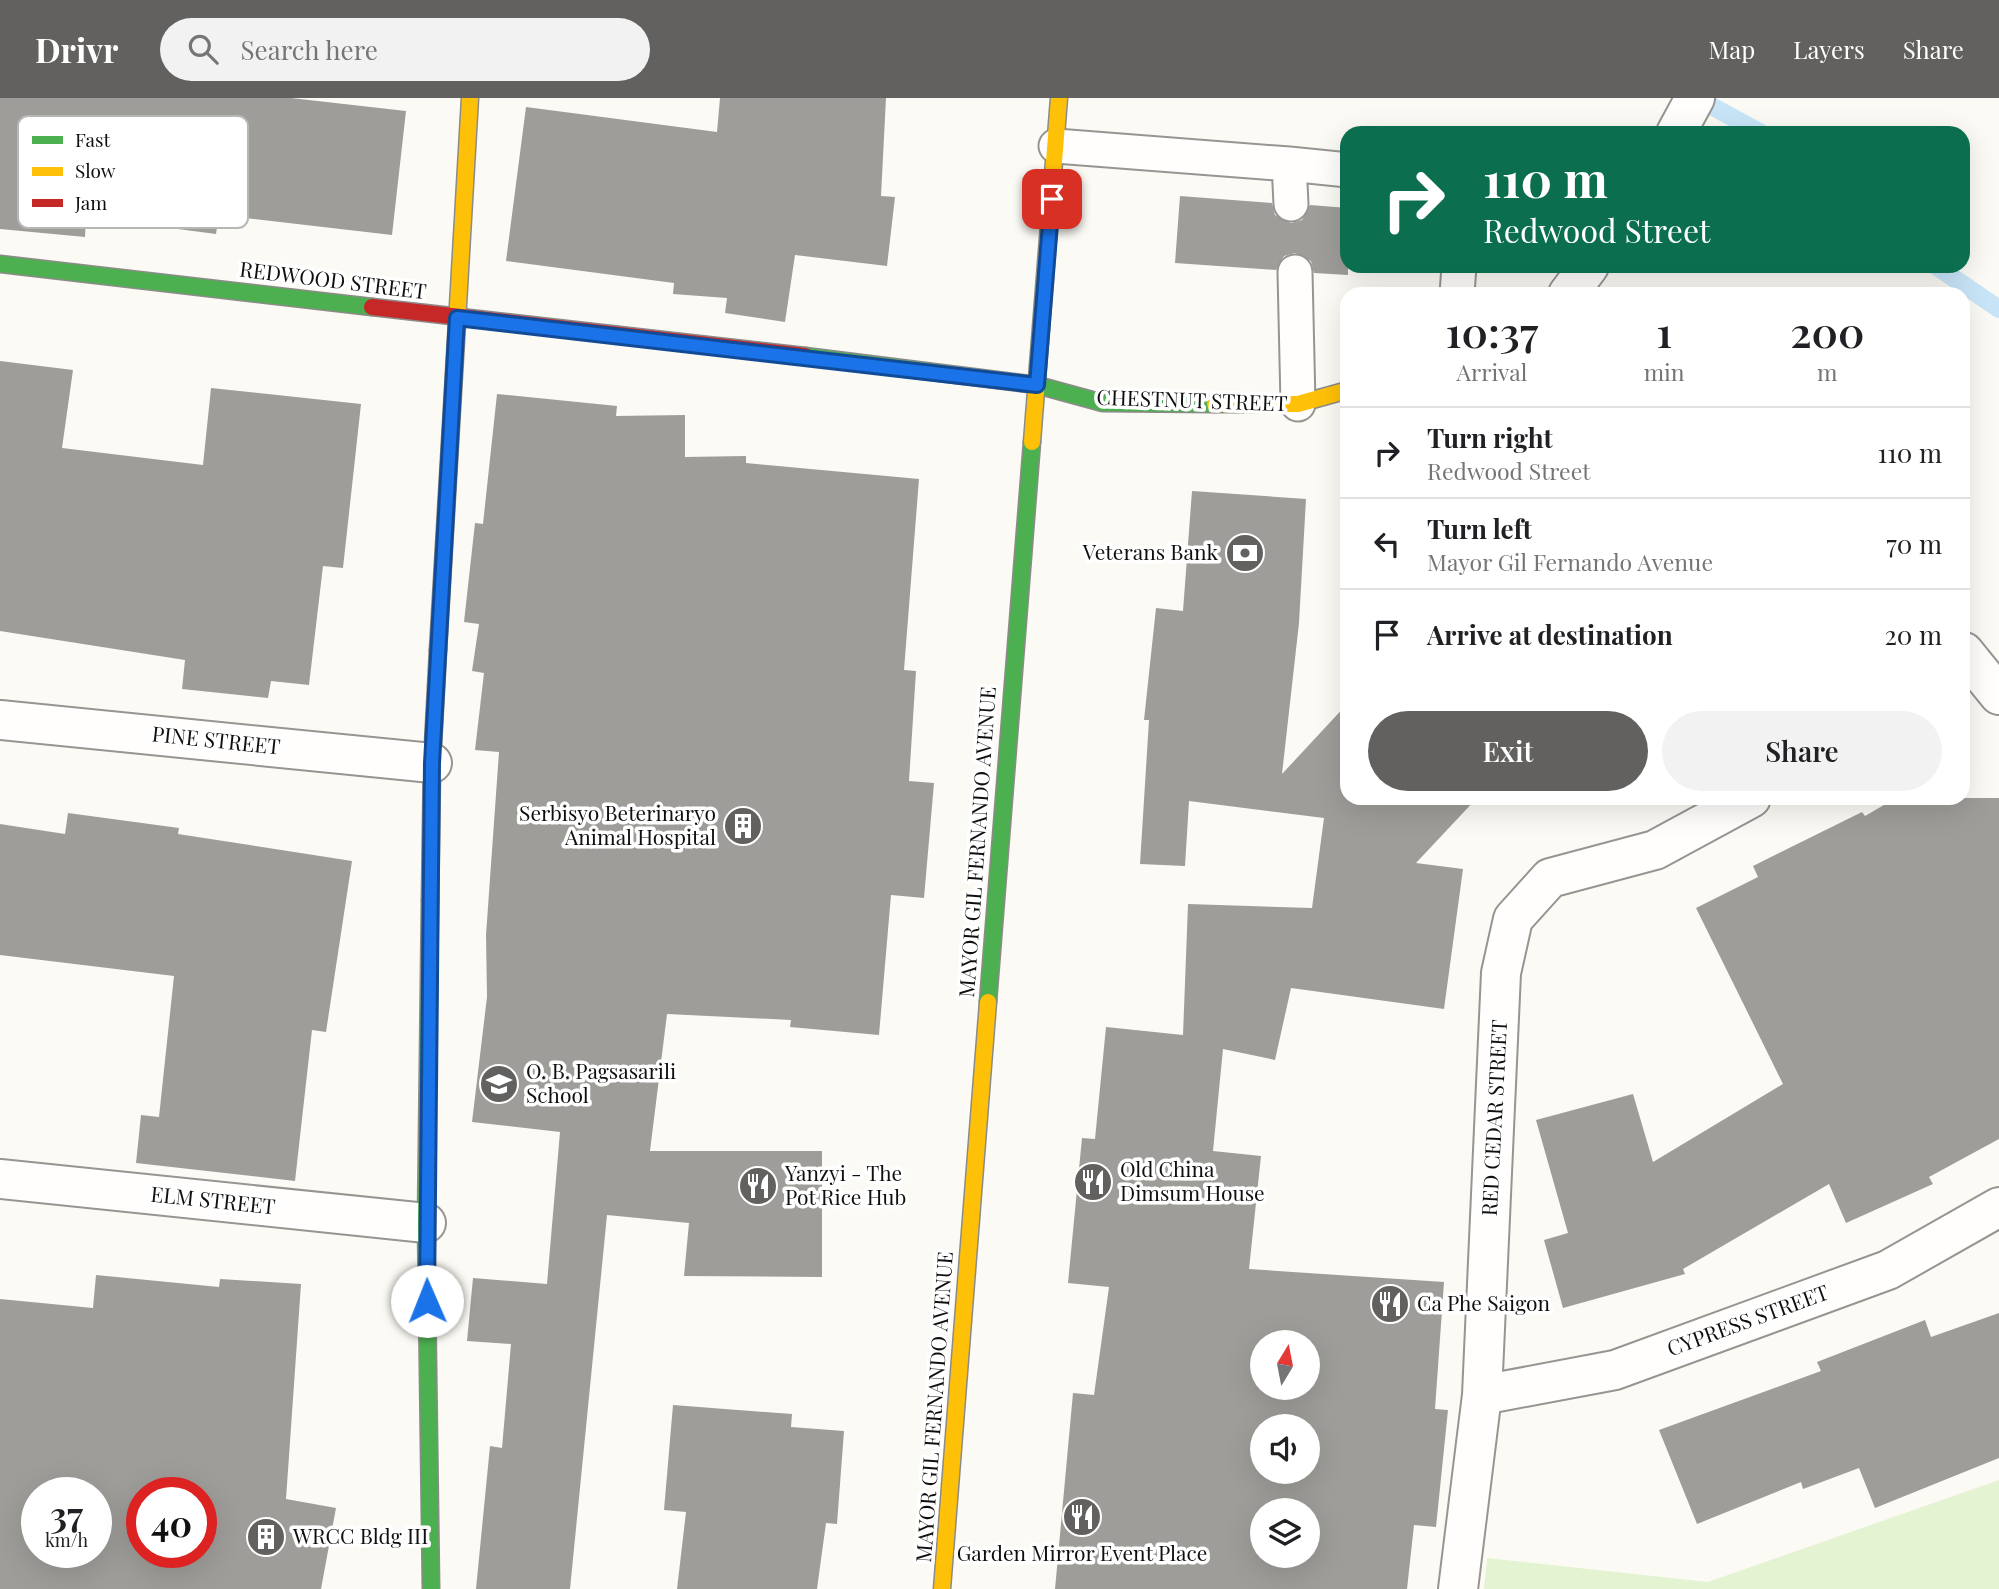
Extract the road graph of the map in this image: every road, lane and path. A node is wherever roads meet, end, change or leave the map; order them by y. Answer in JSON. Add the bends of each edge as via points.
{"nodes":[{"id":1,"x":470,"y":98,"type":"edge"},
{"id":2,"x":1059,"y":98,"type":"edge"},
{"id":3,"x":1056,"y":146,"type":"junction"},
{"id":4,"x":1289,"y":164,"type":"junction"},
{"id":5,"x":1340,"y":169,"type":"edge"},
{"id":6,"x":1291,"y":204,"type":"dead end"},
{"id":7,"x":0,"y":264,"type":"edge"},
{"id":8,"x":1294,"y":272,"type":"dead end"},
{"id":9,"x":457,"y":318,"type":"junction"},
{"id":10,"x":1037,"y":385,"type":"junction"},
{"id":11,"x":1340,"y":392,"type":"edge"},
{"id":12,"x":1298,"y":404,"type":"junction"},
{"id":13,"x":1970,"y":660,"type":"edge"},
{"id":14,"x":1999,"y":695,"type":"edge"},
{"id":15,"x":0,"y":720,"type":"edge"},
{"id":16,"x":432,"y":763,"type":"junction"},
{"id":17,"x":1738,"y":805,"type":"edge"},
{"id":18,"x":0,"y":1179,"type":"edge"},
{"id":19,"x":1999,"y":1207,"type":"edge"},
{"id":20,"x":426,"y":1223,"type":"junction"},
{"id":21,"x":1482,"y":1395,"type":"junction"},
{"id":22,"x":431,"y":1589,"type":"edge"},
{"id":23,"x":942,"y":1589,"type":"edge"},
{"id":24,"x":1458,"y":1589,"type":"edge"}],
"edges":[{"from":1,"to":9,"type":"street"},
{"from":2,"to":3,"type":"street","name":"MAYOR GIL FERNANDO AVENUE"},
{"from":3,"to":4,"type":"lane"},
{"from":3,"to":10,"type":"street","name":"MAYOR GIL FERNANDO AVENUE"},
{"from":4,"to":5,"type":"lane"},
{"from":4,"to":6,"type":"lane"},
{"from":7,"to":9,"type":"street","name":"REDWOOD STREET"},
{"from":8,"to":12,"type":"lane"},
{"from":9,"to":10,"type":"street","name":"REDWOOD STREET"},
{"from":9,"to":16,"type":"street"},
{"from":10,"to":12,"type":"street","name":"CHESTNUT STREET","via":[[1104,403]]},
{"from":10,"to":23,"type":"street","name":"MAYOR GIL FERNANDO AVENUE"},
{"from":11,"to":12,"type":"street","name":"CHESTNUT STREET"},
{"from":13,"to":14,"type":"street"},
{"from":15,"to":16,"type":"street","name":"PINE STREET"},
{"from":16,"to":20,"type":"street"},
{"from":17,"to":21,"type":"street","name":"RED CEDAR STREET","via":[[1655,850],[1550,878],[1513,919],[1501,973]]},
{"from":18,"to":20,"type":"street","name":"ELM STREET"},
{"from":19,"to":21,"type":"street","name":"CYPRESS STREET","via":[[1888,1269],[1615,1370]]},
{"from":20,"to":22,"type":"street"},
{"from":21,"to":24,"type":"street","name":"RED CEDAR STREET"}]}
